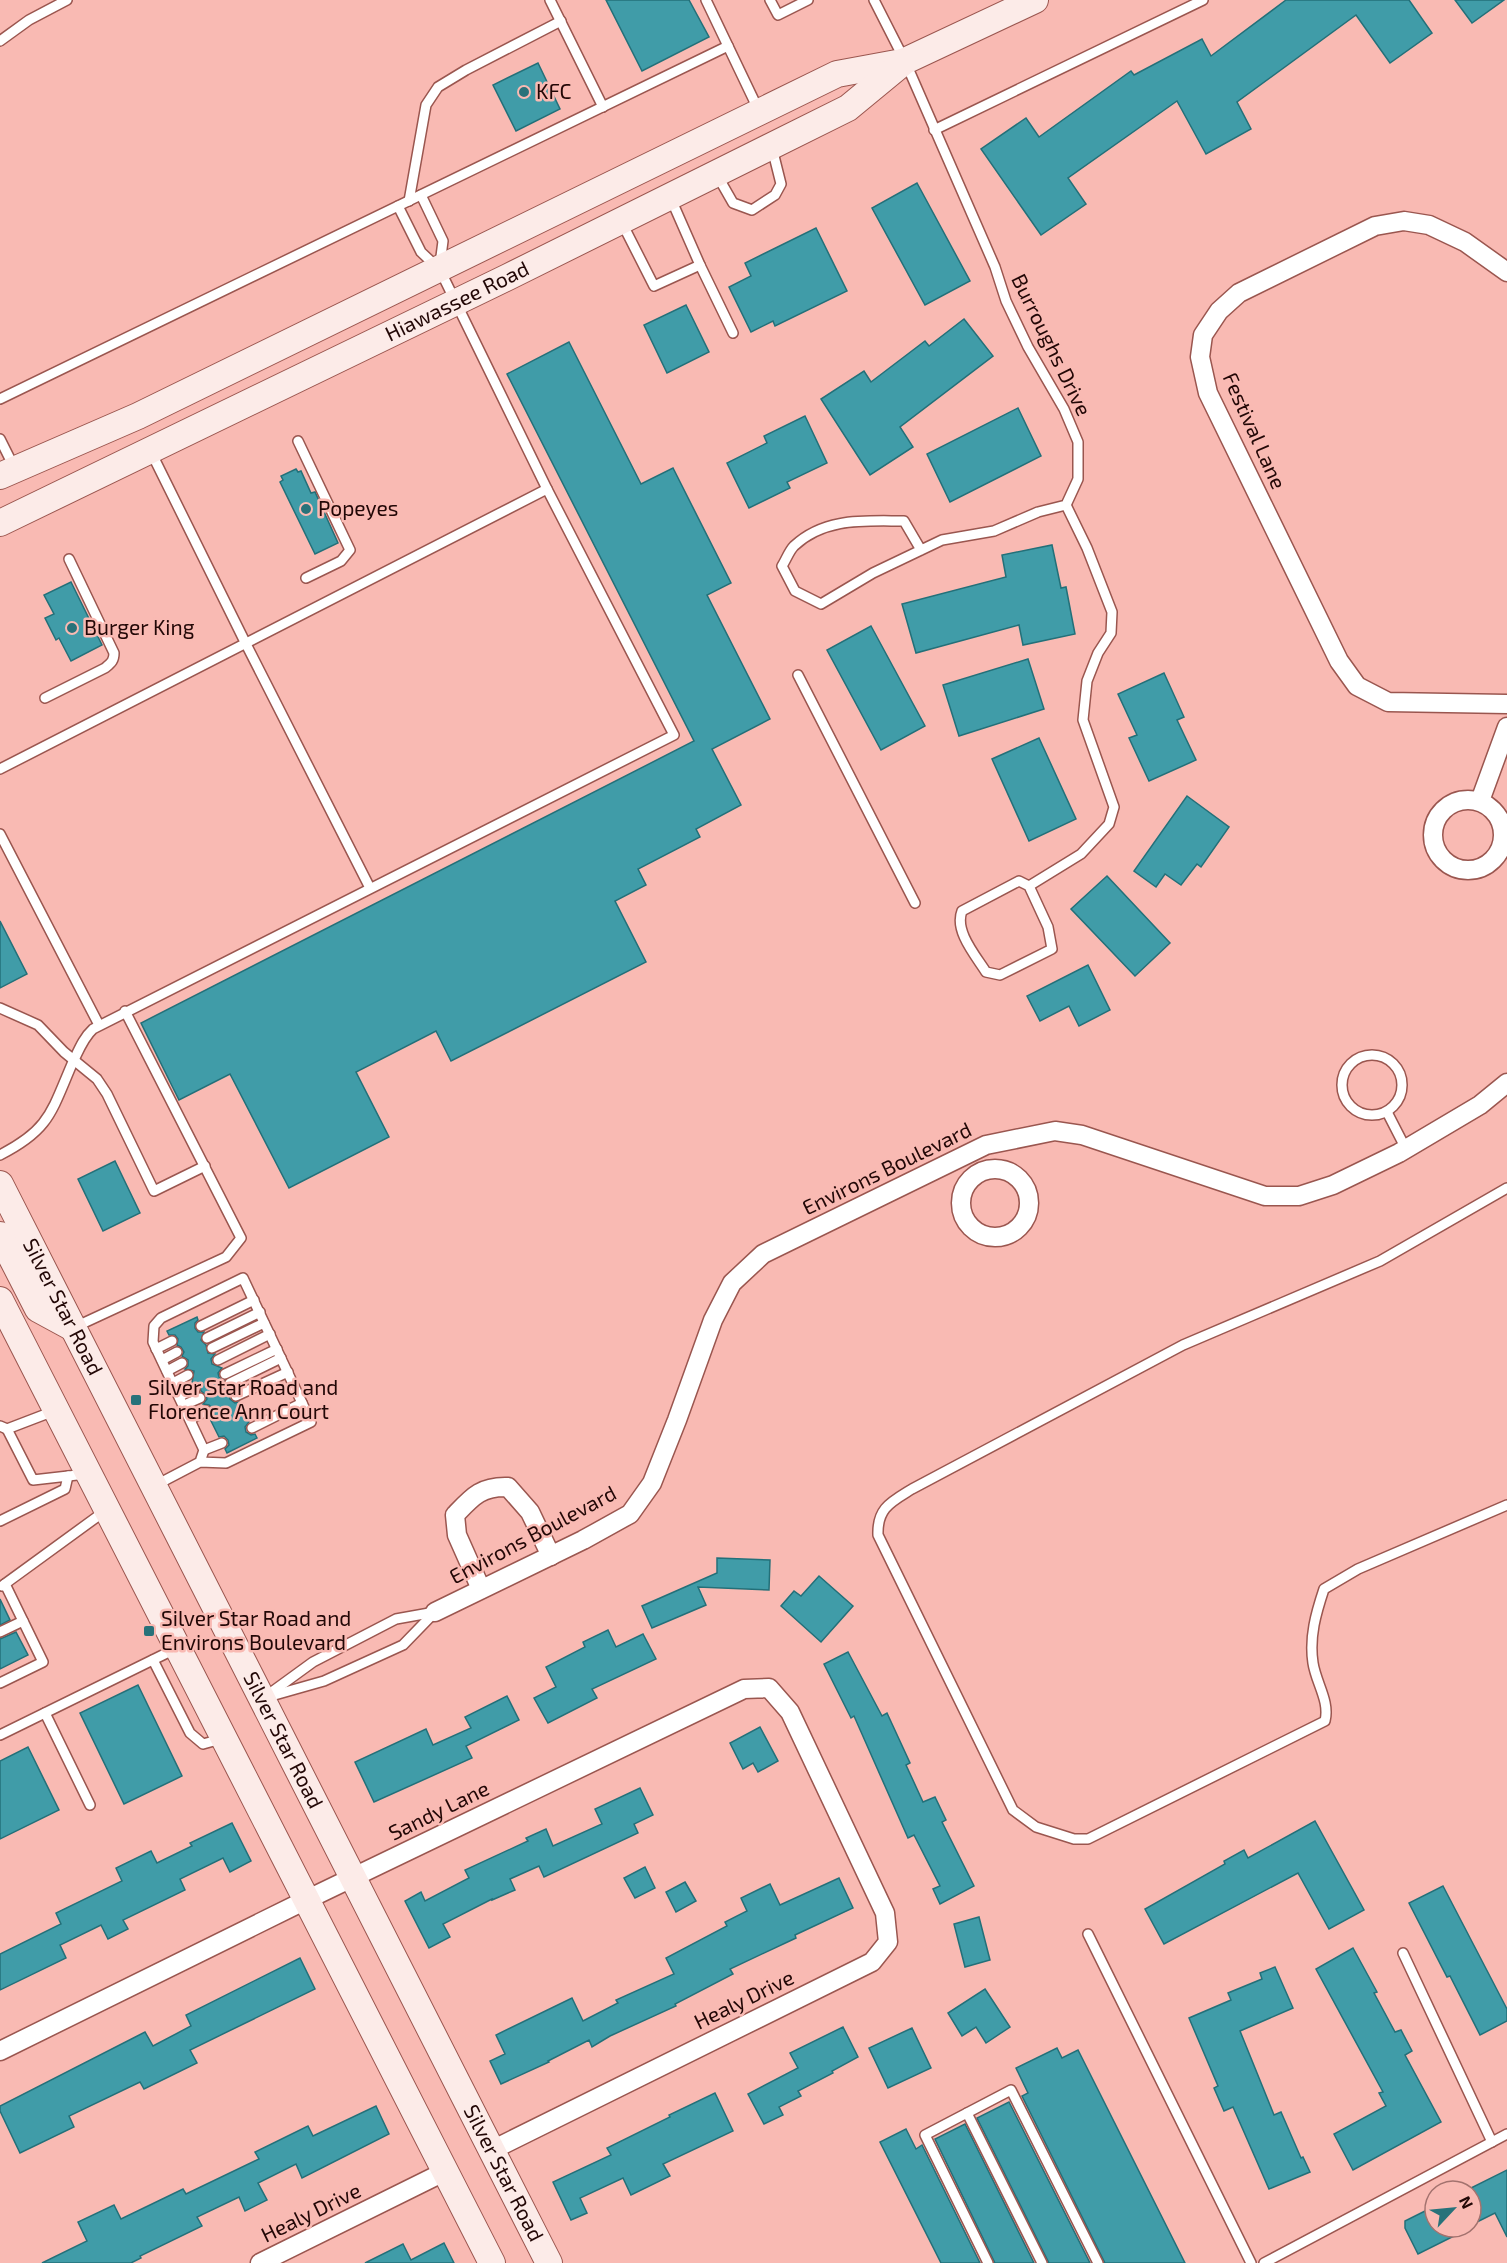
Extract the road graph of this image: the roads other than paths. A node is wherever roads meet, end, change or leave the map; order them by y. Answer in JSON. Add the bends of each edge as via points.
{"nodes":[{"id":1,"x":67,"y":0,"type":"edge"},
{"id":2,"x":550,"y":0,"type":"edge"},
{"id":3,"x":706,"y":0,"type":"edge"},
{"id":4,"x":770,"y":0,"type":"edge"},
{"id":5,"x":808,"y":0,"type":"edge"},
{"id":6,"x":874,"y":0,"type":"edge"},
{"id":7,"x":1035,"y":0,"type":"edge"},
{"id":8,"x":1203,"y":0,"type":"edge"},
{"id":9,"x":561,"y":21,"type":"junction"},
{"id":10,"x":0,"y":41,"type":"edge"},
{"id":11,"x":728,"y":46,"type":"junction"},
{"id":12,"x":905,"y":61,"type":"junction"},
{"id":13,"x":603,"y":107,"type":"junction"},
{"id":14,"x":759,"y":112,"type":"junction"},
{"id":15,"x":934,"y":129,"type":"junction"},
{"id":16,"x":772,"y":146,"type":"junction"},
{"id":17,"x":717,"y":173,"type":"junction"},
{"id":18,"x":421,"y":195,"type":"junction"},
{"id":19,"x":669,"y":196,"type":"junction"},
{"id":20,"x":409,"y":201,"type":"junction"},
{"id":21,"x":398,"y":206,"type":"junction"},
{"id":22,"x":621,"y":221,"type":"junction"},
{"id":23,"x":700,"y":265,"type":"junction"},
{"id":24,"x":440,"y":270,"type":"junction"},
{"id":25,"x":1507,"y":272,"type":"edge"},
{"id":26,"x":456,"y":302,"type":"junction"},
{"id":27,"x":733,"y":333,"type":"dead end"},
{"id":28,"x":0,"y":399,"type":"edge"},
{"id":29,"x":0,"y":439,"type":"edge"},
{"id":30,"x":298,"y":441,"type":"dead end"},
{"id":31,"x":150,"y":450,"type":"junction"},
{"id":32,"x":7,"y":472,"type":"edge"},
{"id":33,"x":547,"y":489,"type":"junction"},
{"id":34,"x":1066,"y":505,"type":"junction"},
{"id":35,"x":0,"y":523,"type":"edge"},
{"id":36,"x":921,"y":550,"type":"junction"},
{"id":37,"x":69,"y":559,"type":"dead end"},
{"id":38,"x":306,"y":579,"type":"dead end"},
{"id":39,"x":246,"y":644,"type":"junction"},
{"id":40,"x":798,"y":675,"type":"dead end"},
{"id":41,"x":45,"y":698,"type":"dead end"},
{"id":42,"x":1507,"y":704,"type":"edge"},
{"id":43,"x":1507,"y":727,"type":"edge"},
{"id":44,"x":0,"y":769,"type":"edge"},
{"id":45,"x":1480,"y":801,"type":"dead end"},
{"id":46,"x":0,"y":834,"type":"edge"},
{"id":47,"x":1029,"y":886,"type":"junction"},
{"id":48,"x":370,"y":888,"type":"junction"},
{"id":49,"x":915,"y":903,"type":"dead end"},
{"id":50,"x":0,"y":1008,"type":"edge"},
{"id":51,"x":124,"y":1011,"type":"junction"},
{"id":52,"x":99,"y":1025,"type":"junction"},
{"id":53,"x":74,"y":1060,"type":"junction"},
{"id":54,"x":1507,"y":1083,"type":"edge"},
{"id":55,"x":1387,"y":1112,"type":"junction"},
{"id":56,"x":1406,"y":1149,"type":"junction"},
{"id":57,"x":967,"y":1154,"type":"junction"},
{"id":58,"x":0,"y":1155,"type":"edge"},
{"id":59,"x":205,"y":1166,"type":"junction"},
{"id":60,"x":977,"y":1174,"type":"dead end"},
{"id":61,"x":0,"y":1184,"type":"edge"},
{"id":62,"x":1507,"y":1188,"type":"edge"},
{"id":63,"x":0,"y":1235,"type":"edge"},
{"id":64,"x":0,"y":1300,"type":"edge"},
{"id":65,"x":254,"y":1300,"type":"junction"},
{"id":66,"x":260,"y":1312,"type":"junction"},
{"id":67,"x":264,"y":1323,"type":"junction"},
{"id":68,"x":201,"y":1326,"type":"dead end"},
{"id":69,"x":73,"y":1328,"type":"junction"},
{"id":70,"x":270,"y":1334,"type":"junction"},
{"id":71,"x":207,"y":1338,"type":"dead end"},
{"id":72,"x":172,"y":1341,"type":"dead end"},
{"id":73,"x":212,"y":1348,"type":"dead end"},
{"id":74,"x":277,"y":1348,"type":"junction"},
{"id":75,"x":156,"y":1349,"type":"junction"},
{"id":76,"x":177,"y":1352,"type":"dead end"},
{"id":77,"x":281,"y":1358,"type":"junction"},
{"id":78,"x":162,"y":1360,"type":"junction"},
{"id":79,"x":218,"y":1360,"type":"dead end"},
{"id":80,"x":182,"y":1363,"type":"dead end"},
{"id":81,"x":167,"y":1371,"type":"junction"},
{"id":82,"x":288,"y":1372,"type":"junction"},
{"id":83,"x":225,"y":1374,"type":"dead end"},
{"id":84,"x":188,"y":1375,"type":"dead end"},
{"id":85,"x":173,"y":1383,"type":"junction"},
{"id":86,"x":230,"y":1383,"type":"dead end"},
{"id":87,"x":197,"y":1393,"type":"dead end"},
{"id":88,"x":236,"y":1396,"type":"dead end"},
{"id":89,"x":182,"y":1401,"type":"junction"},
{"id":90,"x":302,"y":1403,"type":"junction"},
{"id":91,"x":56,"y":1410,"type":"junction"},
{"id":92,"x":206,"y":1411,"type":"dead end"},
{"id":93,"x":191,"y":1419,"type":"junction"},
{"id":94,"x":3,"y":1427,"type":"edge"},
{"id":95,"x":252,"y":1428,"type":"dead end"},
{"id":96,"x":222,"y":1443,"type":"dead end"},
{"id":97,"x":204,"y":1450,"type":"junction"},
{"id":98,"x":200,"y":1462,"type":"junction"},
{"id":99,"x":78,"y":1475,"type":"junction"},
{"id":100,"x":154,"y":1486,"type":"junction"},
{"id":101,"x":1507,"y":1505,"type":"edge"},
{"id":102,"x":107,"y":1510,"type":"junction"},
{"id":103,"x":0,"y":1521,"type":"edge"},
{"id":104,"x":550,"y":1556,"type":"junction"},
{"id":105,"x":2,"y":1585,"type":"edge"},
{"id":106,"x":481,"y":1589,"type":"junction"},
{"id":107,"x":435,"y":1612,"type":"junction"},
{"id":108,"x":23,"y":1621,"type":"junction"},
{"id":109,"x":0,"y":1632,"type":"edge"},
{"id":110,"x":177,"y":1648,"type":"junction"},
{"id":111,"x":153,"y":1660,"type":"junction"},
{"id":112,"x":0,"y":1683,"type":"edge"},
{"id":113,"x":262,"y":1699,"type":"junction"},
{"id":114,"x":45,"y":1713,"type":"junction"},
{"id":115,"x":0,"y":1735,"type":"edge"},
{"id":116,"x":224,"y":1738,"type":"junction"},
{"id":117,"x":90,"y":1805,"type":"dead end"},
{"id":118,"x":838,"y":1817,"type":"joint"},
{"id":119,"x":353,"y":1877,"type":"junction"},
{"id":120,"x":306,"y":1900,"type":"junction"},
{"id":121,"x":1088,"y":1934,"type":"dead end"},
{"id":122,"x":1403,"y":1953,"type":"dead end"},
{"id":123,"x":0,"y":2051,"type":"edge"},
{"id":124,"x":968,"y":2113,"type":"junction"},
{"id":125,"x":1507,"y":2134,"type":"edge"},
{"id":126,"x":1492,"y":2142,"type":"junction"},
{"id":127,"x":492,"y":2150,"type":"junction"},
{"id":128,"x":446,"y":2171,"type":"junction"},
{"id":129,"x":260,"y":2263,"type":"edge"},
{"id":130,"x":492,"y":2263,"type":"edge"},
{"id":131,"x":549,"y":2263,"type":"edge"},
{"id":132,"x":988,"y":2263,"type":"edge"},
{"id":133,"x":1042,"y":2263,"type":"edge"},
{"id":134,"x":1098,"y":2263,"type":"edge"},
{"id":135,"x":1251,"y":2263,"type":"edge"},
{"id":136,"x":1264,"y":2263,"type":"edge"}],
"edges":[{"from":1,"to":10,"type":"lane","via":[[28,20]]},
{"from":2,"to":9,"type":"lane"},
{"from":3,"to":11,"type":"lane"},
{"from":4,"to":5,"type":"lane","via":[[778,15]]},
{"from":6,"to":12,"type":"lane","name":"Burroughs Drive"},
{"from":7,"to":12,"type":"main road","name":"Hiawassee Road"},
{"from":8,"to":15,"type":"lane"},
{"from":9,"to":13,"type":"lane"},
{"from":9,"to":20,"type":"lane","via":[[438,87],[426,105]]},
{"from":11,"to":13,"type":"lane"},
{"from":11,"to":14,"type":"lane"},
{"from":12,"to":14,"type":"main road","name":"Hiawassee Road","via":[[837,74]]},
{"from":12,"to":15,"type":"lane","name":"Burroughs Drive"},
{"from":12,"to":16,"type":"main road","name":"Hiawassee Road","via":[[848,108]]},
{"from":13,"to":18,"type":"lane"},
{"from":14,"to":24,"type":"main road","name":"Hiawassee Road"},
{"from":15,"to":34,"type":"lane","name":"Burroughs Drive","via":[[1006,301],[1064,409],[1077,442],[1078,479]]},
{"from":16,"to":17,"type":"main road","name":"Hiawassee Road"},
{"from":16,"to":17,"type":"lane","via":[[782,184],[775,195],[752,210],[733,203]]},
{"from":17,"to":19,"type":"main road","name":"Hiawassee Road"},
{"from":18,"to":20,"type":"lane"},
{"from":18,"to":24,"type":"lane","via":[[443,241]]},
{"from":19,"to":22,"type":"main road","name":"Hiawassee Road"},
{"from":19,"to":23,"type":"lane"},
{"from":20,"to":21,"type":"lane"},
{"from":21,"to":24,"type":"lane","via":[[421,252]]},
{"from":21,"to":28,"type":"lane"},
{"from":22,"to":23,"type":"lane","via":[[654,286]]},
{"from":22,"to":26,"type":"main road","name":"Hiawassee Road"},
{"from":23,"to":27,"type":"lane"},
{"from":24,"to":26,"type":"lane"},
{"from":24,"to":32,"type":"main road","name":"Hiawassee Road","via":[[138,417]]},
{"from":25,"to":42,"type":"street","name":"Festival Lane","via":[[1465,242],[1429,225],[1404,220],[1376,226],[1239,292],[1219,311],[1203,335],[1200,357],[1208,393],[1339,661],[1357,686],[1388,702]]},
{"from":26,"to":31,"type":"main road","name":"Hiawassee Road"},
{"from":26,"to":33,"type":"lane"},
{"from":29,"to":32,"type":"lane"},
{"from":30,"to":38,"type":"lane","via":[[350,550],[341,561]]},
{"from":31,"to":35,"type":"main road","name":"Hiawassee Road"},
{"from":31,"to":39,"type":"lane"},
{"from":33,"to":39,"type":"lane"},
{"from":33,"to":48,"type":"lane","via":[[674,735]]},
{"from":34,"to":36,"type":"lane","via":[[994,531],[942,540]]},
{"from":34,"to":47,"type":"lane","via":[[1113,612],[1111,633],[1087,681],[1083,720],[1114,807],[1109,824],[1081,855]]},
{"from":36,"to":36,"type":"lane","via":[[821,604],[795,591],[783,566],[793,547],[823,527],[853,520],[904,521]]},
{"from":37,"to":41,"type":"lane","via":[[114,658],[105,668]]},
{"from":39,"to":44,"type":"lane"},
{"from":39,"to":48,"type":"lane"},
{"from":40,"to":49,"type":"lane"},
{"from":43,"to":45,"type":"street"},
{"from":46,"to":52,"type":"lane"},
{"from":47,"to":47,"type":"lane","via":[[1019,881],[962,911],[959,918],[966,941],[986,972],[1000,975],[1052,949],[1048,927]]},
{"from":48,"to":51,"type":"lane"},
{"from":50,"to":53,"type":"lane","via":[[38,1025]]},
{"from":51,"to":52,"type":"lane"},
{"from":51,"to":59,"type":"lane"},
{"from":52,"to":53,"type":"lane","via":[[87,1034]]},
{"from":53,"to":58,"type":"lane","via":[[47,1119],[31,1137]]},
{"from":53,"to":59,"type":"lane","via":[[102,1086],[154,1191]]},
{"from":54,"to":56,"type":"street","name":"Environs Boulevard","via":[[1480,1105]]},
{"from":55,"to":55,"type":"lane","via":[[1402,1094],[1400,1070],[1381,1055],[1358,1057],[1343,1075],[1345,1099],[1363,1114]]},
{"from":55,"to":56,"type":"lane"},
{"from":56,"to":57,"type":"street","name":"Environs Boulevard","via":[[1333,1185],[1299,1196],[1265,1196],[1083,1135],[1055,1131],[986,1145]]},
{"from":57,"to":60,"type":"street"},
{"from":57,"to":104,"type":"street","name":"Environs Boulevard","via":[[763,1254],[732,1283],[713,1320],[652,1484],[630,1514]]},
{"from":59,"to":69,"type":"lane","via":[[241,1238],[226,1257]]},
{"from":61,"to":69,"type":"main road","name":"Silver Star Road"},
{"from":62,"to":101,"type":"lane","via":[[1380,1261],[1183,1346],[922,1483],[886,1504],[878,1522],[878,1535],[1013,1810],[1035,1827],[1074,1839],[1088,1839],[1325,1721],[1327,1711],[1313,1663],[1313,1622],[1324,1589],[1358,1569]]},
{"from":63,"to":69,"type":"main road","via":[[38,1309]]},
{"from":64,"to":91,"type":"main road"},
{"from":65,"to":66,"type":"lane"},
{"from":65,"to":68,"type":"lane"},
{"from":65,"to":75,"type":"lane","via":[[243,1278],[161,1318],[154,1326]]},
{"from":66,"to":67,"type":"lane"},
{"from":66,"to":71,"type":"lane"},
{"from":67,"to":70,"type":"lane"},
{"from":67,"to":73,"type":"lane"},
{"from":69,"to":100,"type":"main road","name":"Silver Star Road"},
{"from":70,"to":74,"type":"lane"},
{"from":70,"to":79,"type":"lane"},
{"from":72,"to":75,"type":"lane"},
{"from":74,"to":77,"type":"lane"},
{"from":74,"to":83,"type":"lane"},
{"from":75,"to":78,"type":"lane"},
{"from":76,"to":78,"type":"lane"},
{"from":77,"to":82,"type":"lane"},
{"from":77,"to":86,"type":"lane"},
{"from":78,"to":81,"type":"lane"},
{"from":80,"to":81,"type":"lane"},
{"from":81,"to":85,"type":"lane"},
{"from":82,"to":88,"type":"lane"},
{"from":82,"to":90,"type":"lane"},
{"from":84,"to":85,"type":"lane"},
{"from":85,"to":89,"type":"lane"},
{"from":87,"to":89,"type":"lane"},
{"from":89,"to":93,"type":"lane"},
{"from":90,"to":95,"type":"lane"},
{"from":90,"to":98,"type":"lane","via":[[311,1422],[226,1463]]},
{"from":91,"to":94,"type":"lane"},
{"from":91,"to":99,"type":"main road"},
{"from":92,"to":93,"type":"lane"},
{"from":93,"to":97,"type":"lane"},
{"from":94,"to":99,"type":"lane","via":[[33,1480]]},
{"from":96,"to":97,"type":"lane"},
{"from":97,"to":98,"type":"lane"},
{"from":98,"to":100,"type":"lane"},
{"from":99,"to":102,"type":"main road"},
{"from":99,"to":103,"type":"lane","via":[[65,1489]]},
{"from":100,"to":113,"type":"main road","name":"Silver Star Road"},
{"from":102,"to":105,"type":"lane"},
{"from":102,"to":110,"type":"main road"},
{"from":104,"to":106,"type":"street","name":"Environs Boulevard"},
{"from":104,"to":106,"type":"street","via":[[530,1512],[508,1487],[474,1494],[455,1515],[457,1535]]},
{"from":105,"to":108,"type":"lane"},
{"from":106,"to":107,"type":"street","name":"Environs Boulevard"},
{"from":107,"to":113,"type":"lane","name":"Environs Boulevard","via":[[386,1625],[313,1662]]},
{"from":107,"to":113,"type":"lane","name":"Environs Boulevard","via":[[403,1645],[324,1681]]},
{"from":108,"to":109,"type":"lane"},
{"from":108,"to":112,"type":"lane","via":[[43,1662]]},
{"from":110,"to":111,"type":"lane"},
{"from":110,"to":116,"type":"main road"},
{"from":111,"to":114,"type":"lane"},
{"from":111,"to":116,"type":"lane","via":[[190,1733],[203,1744]]},
{"from":113,"to":119,"type":"main road","name":"Silver Star Road"},
{"from":114,"to":115,"type":"lane"},
{"from":114,"to":117,"type":"lane"},
{"from":116,"to":120,"type":"main road"},
{"from":118,"to":119,"type":"street","name":"Sandy Lane","via":[[790,1712],[770,1688],[744,1689]]},
{"from":118,"to":127,"type":"street","name":"Healy Drive","via":[[885,1913],[888,1942],[872,1962]]},
{"from":119,"to":120,"type":"street","name":"Sandy Lane"},
{"from":119,"to":127,"type":"main road","name":"Silver Star Road"},
{"from":120,"to":123,"type":"street","name":"Sandy Lane"},
{"from":120,"to":128,"type":"main road"},
{"from":121,"to":135,"type":"lane"},
{"from":122,"to":126,"type":"lane"},
{"from":124,"to":132,"type":"lane","via":[[925,2135]]},
{"from":124,"to":133,"type":"lane"},
{"from":124,"to":134,"type":"lane","via":[[1011,2090]]},
{"from":125,"to":126,"type":"lane"},
{"from":126,"to":136,"type":"lane"},
{"from":127,"to":131,"type":"main road","name":"Silver Star Road"},
{"from":128,"to":129,"type":"street","name":"Healy Drive"},
{"from":128,"to":130,"type":"main road"}]}
